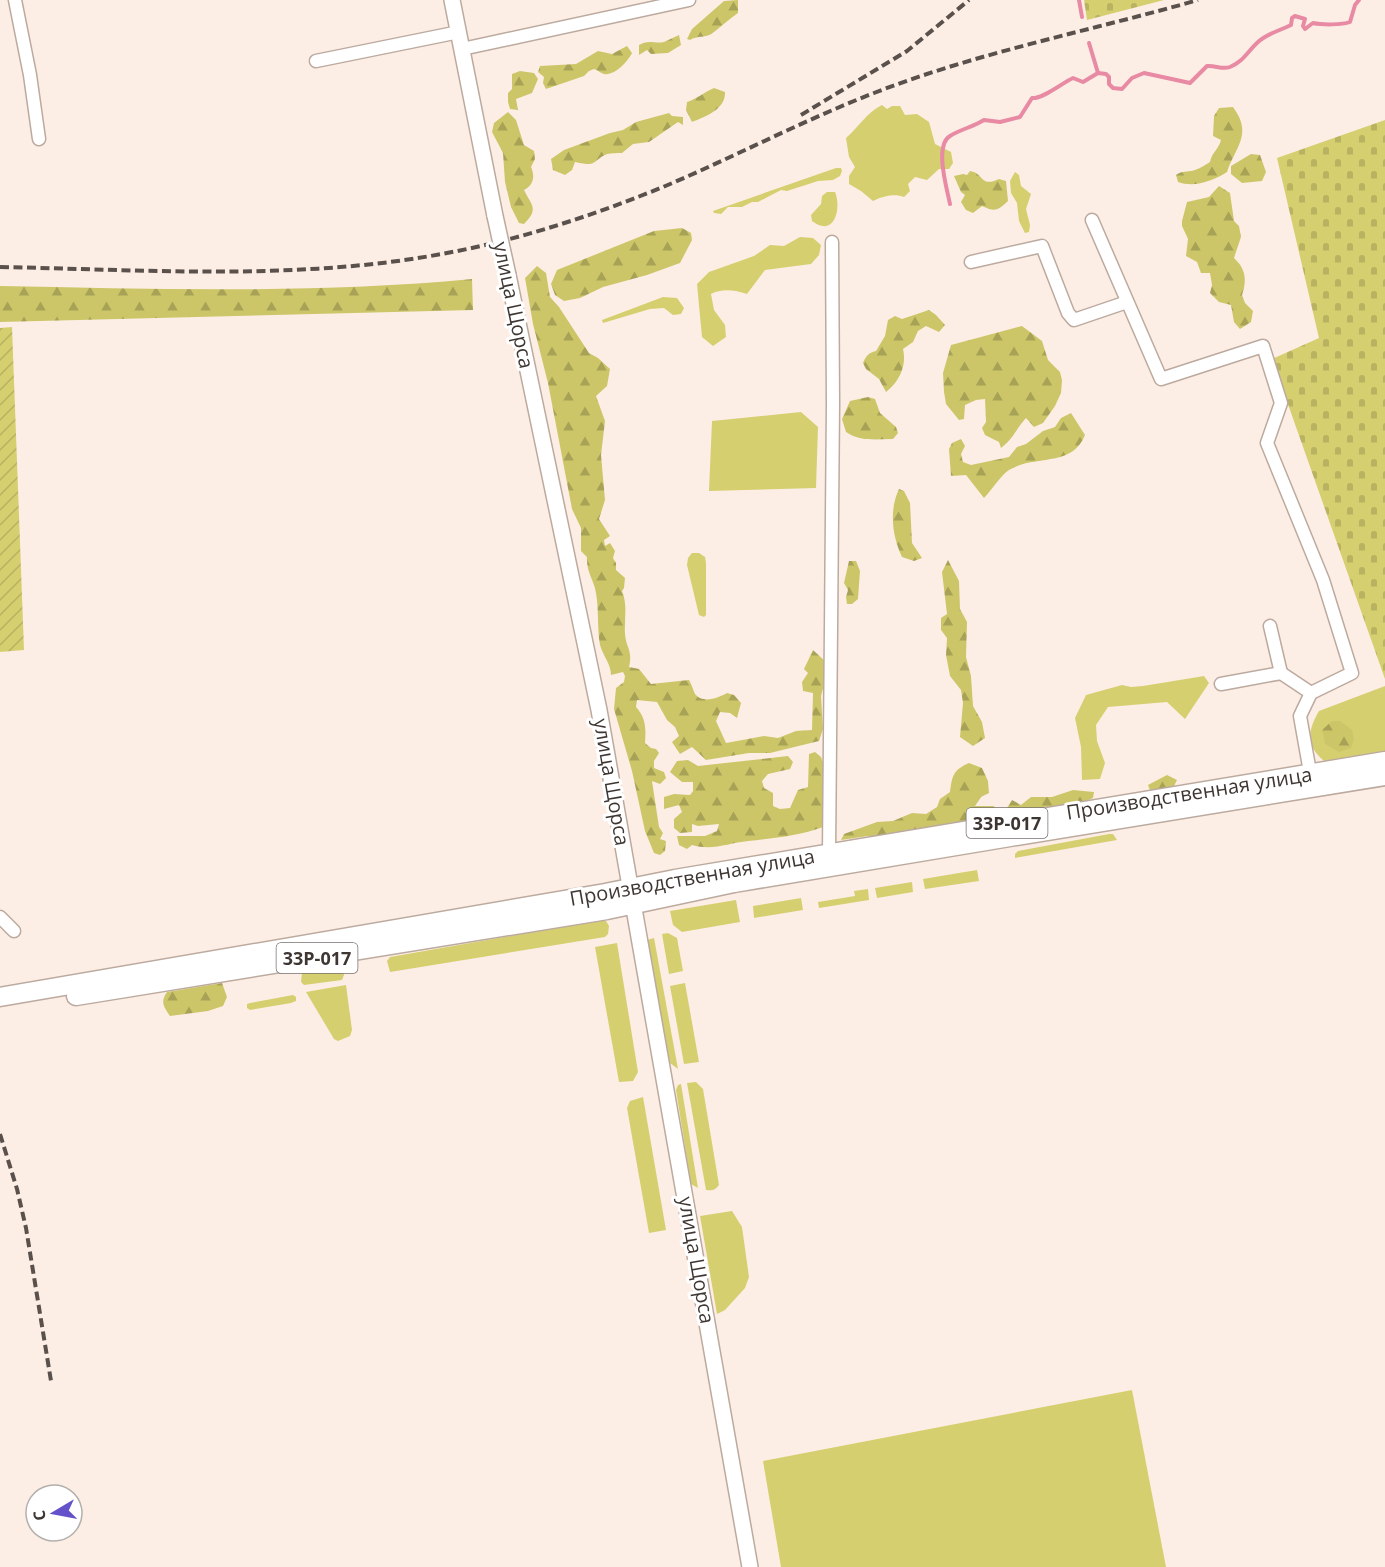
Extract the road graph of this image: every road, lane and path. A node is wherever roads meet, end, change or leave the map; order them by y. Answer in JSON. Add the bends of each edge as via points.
{"nodes":[{"id":1,"x":15,"y":0,"type":"edge"},
{"id":2,"x":452,"y":0,"type":"edge"},
{"id":3,"x":689,"y":0,"type":"edge"},
{"id":4,"x":459,"y":32,"type":"junction"},
{"id":5,"x":462,"y":49,"type":"junction"},
{"id":6,"x":316,"y":61,"type":"dead end"},
{"id":7,"x":39,"y":139,"type":"dead end"},
{"id":8,"x":1092,"y":220,"type":"dead end"},
{"id":9,"x":832,"y":242,"type":"dead end"},
{"id":10,"x":971,"y":262,"type":"dead end"},
{"id":11,"x":1127,"y":302,"type":"junction"},
{"id":12,"x":1270,"y":627,"type":"dead end"},
{"id":13,"x":1281,"y":673,"type":"junction"},
{"id":14,"x":1221,"y":684,"type":"dead end"},
{"id":15,"x":1311,"y":693,"type":"junction"},
{"id":16,"x":1385,"y":761,"type":"edge"},
{"id":17,"x":1310,"y":772,"type":"junction"},
{"id":18,"x":1385,"y":776,"type":"edge"},
{"id":19,"x":829,"y":853,"type":"junction"},
{"id":20,"x":632,"y":896,"type":"junction"},
{"id":21,"x":0,"y":917,"type":"edge"},
{"id":22,"x":14,"y":930,"type":"dead end"},
{"id":23,"x":0,"y":998,"type":"edge"},
{"id":24,"x":0,"y":1008,"type":"edge"},
{"id":25,"x":750,"y":1567,"type":"edge"}],
"edges":[{"from":1,"to":7,"type":"street"},
{"from":2,"to":4,"type":"main road","name":"улица Щорса"},
{"from":3,"to":5,"type":"street"},
{"from":4,"to":5,"type":"main road","name":"улица Щорса"},
{"from":4,"to":6,"type":"street"},
{"from":5,"to":20,"type":"main road","name":"улица Щорса","bridge":true,"via":[[599,710]]},
{"from":8,"to":11,"type":"street"},
{"from":9,"to":19,"type":"street"},
{"from":10,"to":11,"type":"street","via":[[1042,246],[1074,320]]},
{"from":11,"to":15,"type":"street","via":[[1161,379],[1263,346],[1281,403],[1267,443],[1323,580],[1352,673]]},
{"from":12,"to":13,"type":"street"},
{"from":13,"to":14,"type":"street"},
{"from":13,"to":15,"type":"street"},
{"from":15,"to":17,"type":"street","via":[[1300,716]]},
{"from":16,"to":17,"type":"highway","name":"Производственная улица","number":"33Р-017"},
{"from":17,"to":19,"type":"highway","name":"Производственная улица","number":"33Р-017"},
{"from":18,"to":20,"type":"highway","name":"Производственная улица","number":"33Р-017","via":[[734,884]]},
{"from":19,"to":20,"type":"highway","name":"Производственная улица","number":"33Р-017"},
{"from":20,"to":23,"type":"highway","name":"Производственная улица","number":"33Р-017"},
{"from":20,"to":24,"type":"highway","name":"Производственная улица","number":"33Р-017","via":[[600,911]]},
{"from":20,"to":25,"type":"main road","name":"улица Щорса"},
{"from":21,"to":22,"type":"street"}]}
